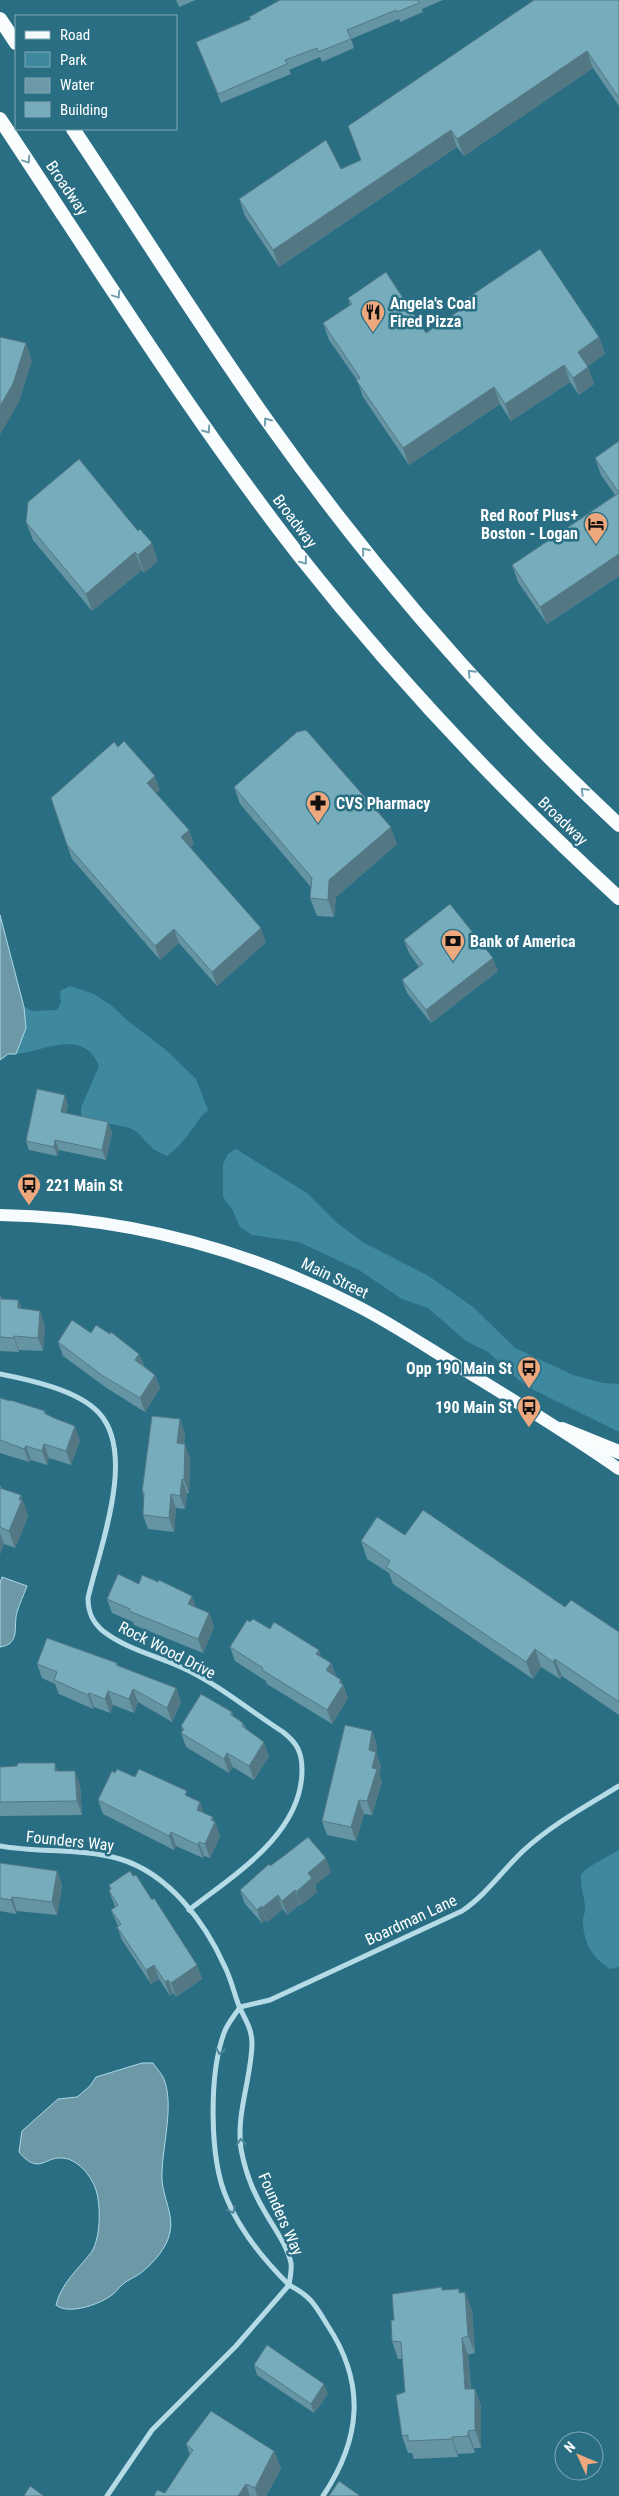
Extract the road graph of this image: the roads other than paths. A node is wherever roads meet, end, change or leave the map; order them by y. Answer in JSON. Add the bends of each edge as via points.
{"nodes":[{"id":1,"x":0,"y":19,"type":"edge"},
{"id":2,"x":15,"y":42,"type":"edge"},
{"id":3,"x":0,"y":119,"type":"edge"},
{"id":4,"x":74,"y":130,"type":"edge"},
{"id":5,"x":619,"y":824,"type":"edge"},
{"id":6,"x":619,"y":898,"type":"edge"},
{"id":7,"x":0,"y":1214,"type":"edge"},
{"id":8,"x":0,"y":1374,"type":"edge"},
{"id":9,"x":562,"y":1429,"type":"junction"},
{"id":10,"x":619,"y":1452,"type":"edge"},
{"id":11,"x":619,"y":1469,"type":"edge"},
{"id":12,"x":619,"y":1786,"type":"edge"},
{"id":13,"x":0,"y":1846,"type":"edge"},
{"id":14,"x":189,"y":1910,"type":"junction"},
{"id":15,"x":240,"y":2007,"type":"junction"},
{"id":16,"x":290,"y":2285,"type":"junction"},
{"id":17,"x":106,"y":2496,"type":"edge"},
{"id":18,"x":323,"y":2496,"type":"edge"}],
"edges":[{"from":1,"to":2,"type":"highway"},
{"from":3,"to":6,"type":"highway","name":"Broadway","one_way":true,"via":[[186,400],[313,573],[412,690],[470,752]]},
{"from":5,"to":4,"type":"highway","one_way":true,"via":[[552,759],[452,653],[338,516],[245,389]]},
{"from":7,"to":9,"type":"main road","name":"Main Street","via":[[105,1223],[231,1252],[361,1308]]},
{"from":8,"to":14,"type":"street","name":"Rock Wood Drive","via":[[30,1380],[87,1404],[107,1424],[114,1440],[116,1484],[88,1598],[88,1610],[93,1621],[126,1644],[190,1672],[283,1732],[300,1749],[302,1784],[292,1813],[282,1828],[240,1870]]},
{"from":9,"to":10,"type":"highway"},
{"from":9,"to":11,"type":"main road","name":"Main Street"},
{"from":12,"to":15,"type":"street","name":"Boardman Lane","via":[[540,1836],[480,1897],[453,1916],[270,2000]]},
{"from":13,"to":14,"type":"street","name":"Founders Way","via":[[97,1854],[120,1860],[153,1875]]},
{"from":14,"to":15,"type":"street","name":"Founders Way","via":[[224,1965]]},
{"from":16,"to":15,"type":"street","name":"Founders Way","one_way":true,"via":[[291,2263],[254,2192],[242,2150],[241,2108],[252,2044],[250,2027]]},
{"from":15,"to":16,"type":"street","name":"Founders Way","one_way":true,"via":[[224,2032],[218,2065],[212,2106],[216,2148],[225,2197],[234,2215],[270,2266]]},
{"from":16,"to":17,"type":"street","via":[[236,2346],[152,2430]]},
{"from":16,"to":18,"type":"street","name":"Founders Way","via":[[310,2298],[337,2340],[355,2391],[348,2446],[342,2465]]}]}
